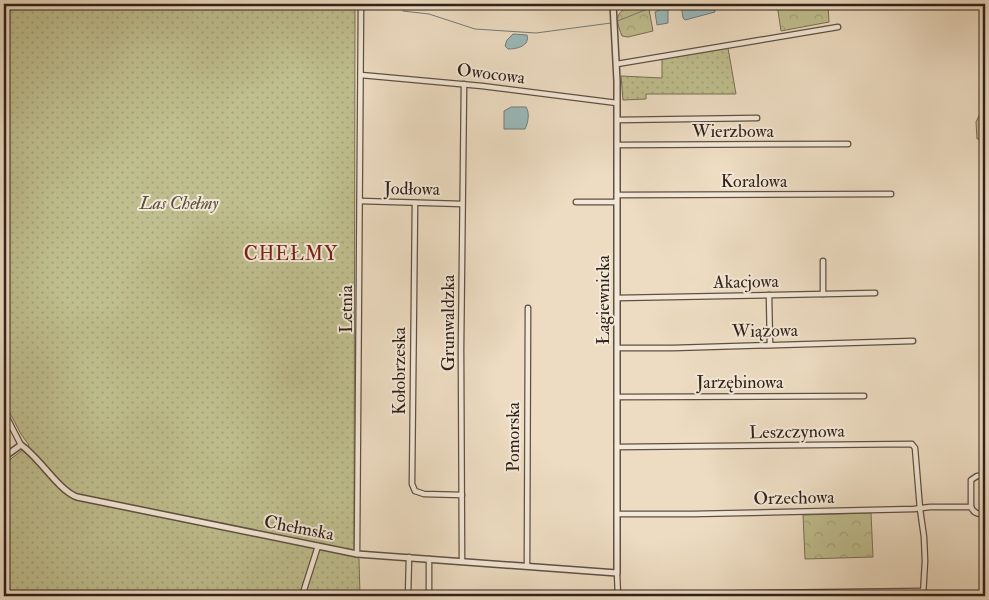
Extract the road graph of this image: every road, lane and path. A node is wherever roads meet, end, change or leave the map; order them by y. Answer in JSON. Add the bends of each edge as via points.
{"nodes":[{"id":1,"x":361,"y":4,"type":"edge"},
{"id":2,"x":612,"y":4,"type":"edge"},
{"id":3,"x":838,"y":27,"type":"dead end"},
{"id":4,"x":617,"y":64,"type":"junction"},
{"id":5,"x":361,"y":75,"type":"junction"},
{"id":6,"x":464,"y":84,"type":"junction"},
{"id":7,"x":617,"y":103,"type":"junction"},
{"id":8,"x":757,"y":118,"type":"dead end"},
{"id":9,"x":618,"y":120,"type":"junction"},
{"id":10,"x":848,"y":144,"type":"dead end"},
{"id":11,"x":618,"y":145,"type":"junction"},
{"id":12,"x":617,"y":194,"type":"junction"},
{"id":13,"x":890,"y":194,"type":"dead end"},
{"id":14,"x":360,"y":202,"type":"junction"},
{"id":15,"x":576,"y":202,"type":"dead end"},
{"id":16,"x":617,"y":202,"type":"junction"},
{"id":17,"x":415,"y":203,"type":"junction"},
{"id":18,"x":462,"y":204,"type":"junction"},
{"id":19,"x":823,"y":261,"type":"dead end"},
{"id":20,"x":823,"y":294,"type":"junction"},
{"id":21,"x":875,"y":294,"type":"dead end"},
{"id":22,"x":769,"y":295,"type":"junction"},
{"id":23,"x":617,"y":298,"type":"junction"},
{"id":24,"x":528,"y":308,"type":"dead end"},
{"id":25,"x":913,"y":341,"type":"dead end"},
{"id":26,"x":770,"y":345,"type":"junction"},
{"id":27,"x":617,"y":348,"type":"junction"},
{"id":28,"x":864,"y":396,"type":"dead end"},
{"id":29,"x":617,"y":397,"type":"junction"},
{"id":30,"x":4,"y":412,"type":"edge"},
{"id":31,"x":21,"y":445,"type":"junction"},
{"id":32,"x":617,"y":447,"type":"junction"},
{"id":33,"x":4,"y":456,"type":"edge"},
{"id":34,"x":985,"y":476,"type":"edge"},
{"id":35,"x":462,"y":495,"type":"junction"},
{"id":36,"x":971,"y":507,"type":"junction"},
{"id":37,"x":920,"y":509,"type":"junction"},
{"id":38,"x":617,"y":514,"type":"junction"},
{"id":39,"x":985,"y":514,"type":"edge"},
{"id":40,"x":318,"y":546,"type":"junction"},
{"id":41,"x":357,"y":554,"type":"junction"},
{"id":42,"x":408,"y":557,"type":"junction"},
{"id":43,"x":429,"y":559,"type":"junction"},
{"id":44,"x":462,"y":561,"type":"junction"},
{"id":45,"x":527,"y":566,"type":"junction"},
{"id":46,"x":617,"y":573,"type":"junction"},
{"id":47,"x":923,"y":594,"type":"edge"},
{"id":48,"x":302,"y":596,"type":"edge"},
{"id":49,"x":408,"y":596,"type":"edge"},
{"id":50,"x":429,"y":596,"type":"edge"},
{"id":51,"x":618,"y":596,"type":"edge"}],
"edges":[{"from":1,"to":5,"type":"street","name":"Letnia"},
{"from":2,"to":4,"type":"street","name":"Łagiewnicka"},
{"from":3,"to":4,"type":"street"},
{"from":4,"to":7,"type":"street","name":"Łagiewnicka"},
{"from":5,"to":6,"type":"street","name":"Owocowa"},
{"from":5,"to":14,"type":"street","name":"Letnia"},
{"from":6,"to":7,"type":"street","name":"Owocowa"},
{"from":6,"to":18,"type":"street","name":"Grunwaldzka"},
{"from":7,"to":9,"type":"street","name":"Łagiewnicka"},
{"from":8,"to":9,"type":"street"},
{"from":9,"to":11,"type":"street","name":"Łagiewnicka"},
{"from":10,"to":11,"type":"street","name":"Wierzbowa"},
{"from":11,"to":12,"type":"street","name":"Łagiewnicka"},
{"from":12,"to":13,"type":"street","name":"Koralowa"},
{"from":12,"to":16,"type":"street","name":"Łagiewnicka"},
{"from":14,"to":17,"type":"street","name":"Jodłowa"},
{"from":14,"to":41,"type":"street","name":"Letnia"},
{"from":15,"to":16,"type":"street"},
{"from":16,"to":23,"type":"street","name":"Łagiewnicka"},
{"from":17,"to":18,"type":"street","name":"Jodłowa"},
{"from":17,"to":35,"type":"street","name":"Kołobrzeska","via":[[412,484],[416,491],[424,494]]},
{"from":18,"to":35,"type":"street","name":"Grunwaldzka"},
{"from":19,"to":20,"type":"street"},
{"from":20,"to":21,"type":"street","name":"Akacjowa"},
{"from":20,"to":22,"type":"street","name":"Akacjowa"},
{"from":22,"to":23,"type":"street","name":"Akacjowa"},
{"from":22,"to":26,"type":"street"},
{"from":23,"to":27,"type":"street","name":"Łagiewnicka"},
{"from":24,"to":45,"type":"street","name":"Pomorska"},
{"from":25,"to":26,"type":"street","name":"Wiązowa"},
{"from":26,"to":27,"type":"street","name":"Wiązowa"},
{"from":27,"to":29,"type":"street","name":"Łagiewnicka"},
{"from":28,"to":29,"type":"street","name":"Jarzębinowa"},
{"from":29,"to":32,"type":"street","name":"Łagiewnicka"},
{"from":30,"to":31,"type":"street"},
{"from":31,"to":33,"type":"street"},
{"from":31,"to":40,"type":"street","name":"Chełmska","via":[[76,496]]},
{"from":32,"to":37,"type":"street","name":"Leszczynowa","via":[[910,444],[915,448]]},
{"from":32,"to":38,"type":"street","name":"Łagiewnicka"},
{"from":34,"to":36,"type":"street","via":[[972,480]]},
{"from":35,"to":44,"type":"street","name":"Grunwaldzka"},
{"from":36,"to":37,"type":"street","name":"Orzechowa","via":[[930,506]]},
{"from":36,"to":39,"type":"street","name":"Orzechowa","via":[[978,514]]},
{"from":37,"to":38,"type":"street","name":"Orzechowa"},
{"from":37,"to":47,"type":"street","name":"Leszczynowa","via":[[926,561]]},
{"from":38,"to":46,"type":"street","name":"Łagiewnicka"},
{"from":40,"to":41,"type":"street","name":"Chełmska"},
{"from":40,"to":48,"type":"street"},
{"from":41,"to":42,"type":"street","name":"Chełmska"},
{"from":42,"to":43,"type":"street","name":"Chełmska"},
{"from":42,"to":49,"type":"street"},
{"from":43,"to":44,"type":"street","name":"Chełmska"},
{"from":43,"to":50,"type":"street"},
{"from":44,"to":45,"type":"street","name":"Chełmska"},
{"from":45,"to":46,"type":"street","name":"Chełmska"},
{"from":46,"to":51,"type":"street","name":"Łagiewnicka"},
{"from":47,"to":51,"type":"street"}]}
